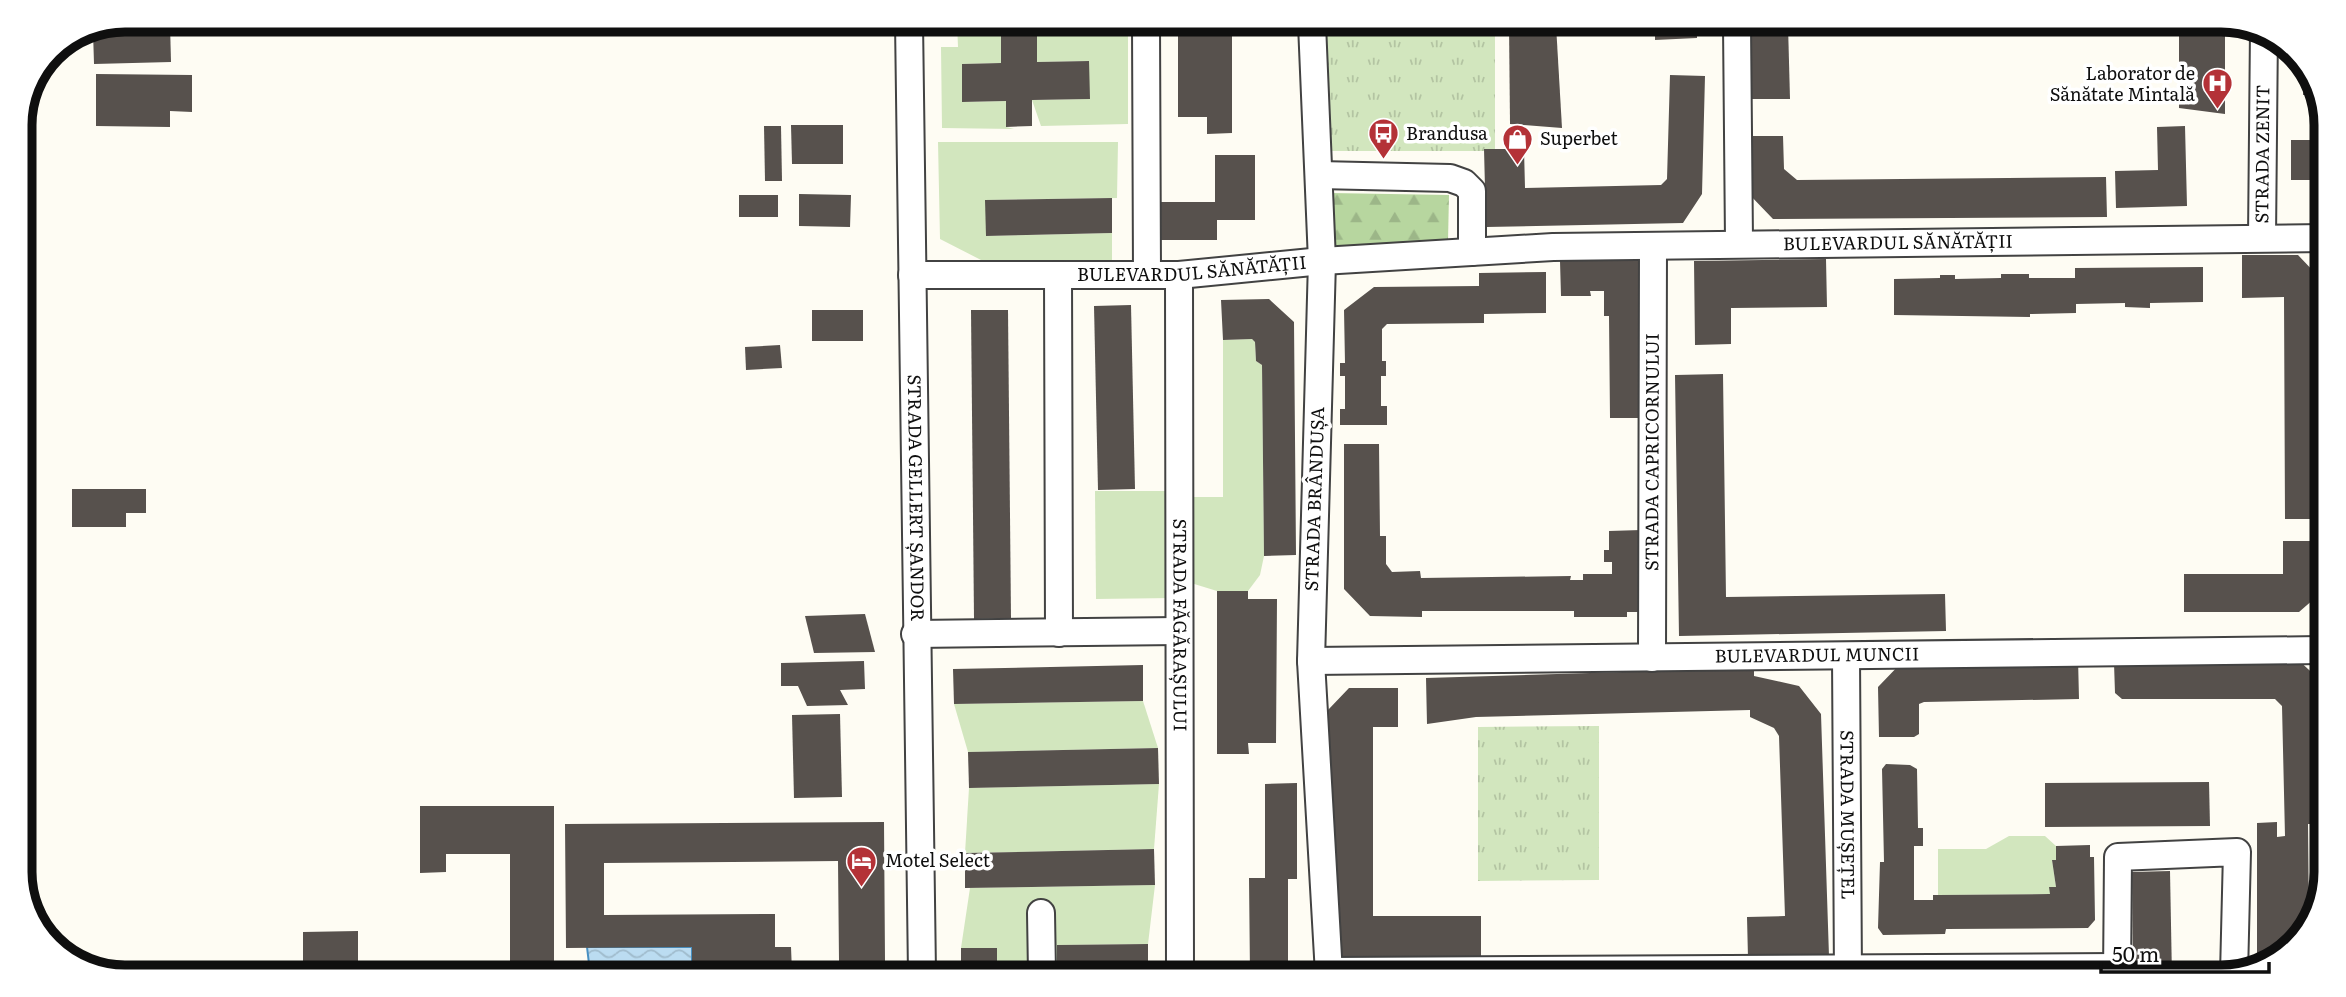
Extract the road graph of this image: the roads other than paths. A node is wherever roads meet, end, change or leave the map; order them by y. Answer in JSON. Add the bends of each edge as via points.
{"nodes":[{"id":1,"x":909,"y":32,"type":"edge"},
{"id":2,"x":1146,"y":32,"type":"edge"},
{"id":3,"x":1312,"y":32,"type":"edge"},
{"id":4,"x":1737,"y":32,"type":"edge"},
{"id":5,"x":2264,"y":42,"type":"edge"},
{"id":6,"x":1319,"y":175,"type":"junction"},
{"id":7,"x":2314,"y":237,"type":"edge"},
{"id":8,"x":2262,"y":238,"type":"junction"},
{"id":9,"x":1739,"y":242,"type":"junction"},
{"id":10,"x":1653,"y":246,"type":"junction"},
{"id":11,"x":1472,"y":252,"type":"junction"},
{"id":12,"x":1322,"y":261,"type":"junction"},
{"id":13,"x":912,"y":275,"type":"junction"},
{"id":14,"x":1058,"y":275,"type":"junction"},
{"id":15,"x":1147,"y":275,"type":"junction"},
{"id":16,"x":1179,"y":275,"type":"junction"},
{"id":17,"x":1179,"y":631,"type":"junction"},
{"id":18,"x":915,"y":634,"type":"junction"},
{"id":19,"x":1059,"y":634,"type":"junction"},
{"id":20,"x":2314,"y":650,"type":"edge"},
{"id":21,"x":1846,"y":656,"type":"junction"},
{"id":22,"x":1652,"y":658,"type":"junction"},
{"id":23,"x":1311,"y":661,"type":"junction"},
{"id":24,"x":1041,"y":914,"type":"dead end"},
{"id":25,"x":2234,"y":964,"type":"edge"},
{"id":26,"x":922,"y":965,"type":"edge"},
{"id":27,"x":1042,"y":965,"type":"edge"},
{"id":28,"x":1180,"y":965,"type":"edge"},
{"id":29,"x":1329,"y":965,"type":"edge"},
{"id":30,"x":1848,"y":965,"type":"edge"},
{"id":31,"x":2117,"y":965,"type":"edge"}],
"edges":[{"from":1,"to":13,"type":"street","name":"STRADA GELLERT ȘANDOR"},
{"from":2,"to":15,"type":"street"},
{"from":3,"to":6,"type":"street","name":"STRADA BRÂNDUȘA"},
{"from":4,"to":9,"type":"street"},
{"from":5,"to":8,"type":"street","name":"STRADA ZENIT"},
{"from":6,"to":11,"type":"street","via":[[1450,178],[1464,183],[1472,191]]},
{"from":6,"to":12,"type":"street","name":"STRADA BRÂNDUȘA"},
{"from":7,"to":8,"type":"street","name":"BULEVARDUL SĂNĂTĂȚII"},
{"from":8,"to":9,"type":"street","name":"BULEVARDUL SĂNĂTĂȚII"},
{"from":9,"to":10,"type":"street","name":"BULEVARDUL SĂNĂTĂȚII"},
{"from":10,"to":11,"type":"street","name":"BULEVARDUL SĂNĂTĂȚII"},
{"from":10,"to":22,"type":"street","name":"STRADA CAPRICORNULUI"},
{"from":11,"to":12,"type":"street","name":"BULEVARDUL SĂNĂTĂȚII"},
{"from":12,"to":16,"type":"street","name":"BULEVARDUL SĂNĂTĂȚII"},
{"from":12,"to":23,"type":"street","name":"STRADA BRÂNDUȘA"},
{"from":13,"to":14,"type":"street","name":"BULEVARDUL SĂNĂTĂȚII"},
{"from":13,"to":18,"type":"street","name":"STRADA GELLERT ȘANDOR"},
{"from":14,"to":15,"type":"street","name":"BULEVARDUL SĂNĂTĂȚII"},
{"from":14,"to":19,"type":"street"},
{"from":15,"to":16,"type":"street","name":"BULEVARDUL SĂNĂTĂȚII"},
{"from":16,"to":17,"type":"street","name":"STRADA FĂGĂRAȘULUI"},
{"from":17,"to":19,"type":"street"},
{"from":17,"to":28,"type":"street","name":"STRADA FĂGĂRAȘULUI"},
{"from":18,"to":19,"type":"street"},
{"from":18,"to":26,"type":"street","name":"STRADA GELLERT ȘANDOR"},
{"from":20,"to":21,"type":"street","name":"BULEVARDUL MUNCII"},
{"from":21,"to":22,"type":"street","name":"BULEVARDUL MUNCII"},
{"from":21,"to":30,"type":"street","name":"STRADA MUȘEȚEL"},
{"from":22,"to":23,"type":"street","name":"BULEVARDUL MUNCII"},
{"from":23,"to":29,"type":"street","name":"STRADA BRÂNDUȘA"},
{"from":24,"to":27,"type":"street"},
{"from":25,"to":31,"type":"street","via":[[2237,852],[2118,858]]}]}
